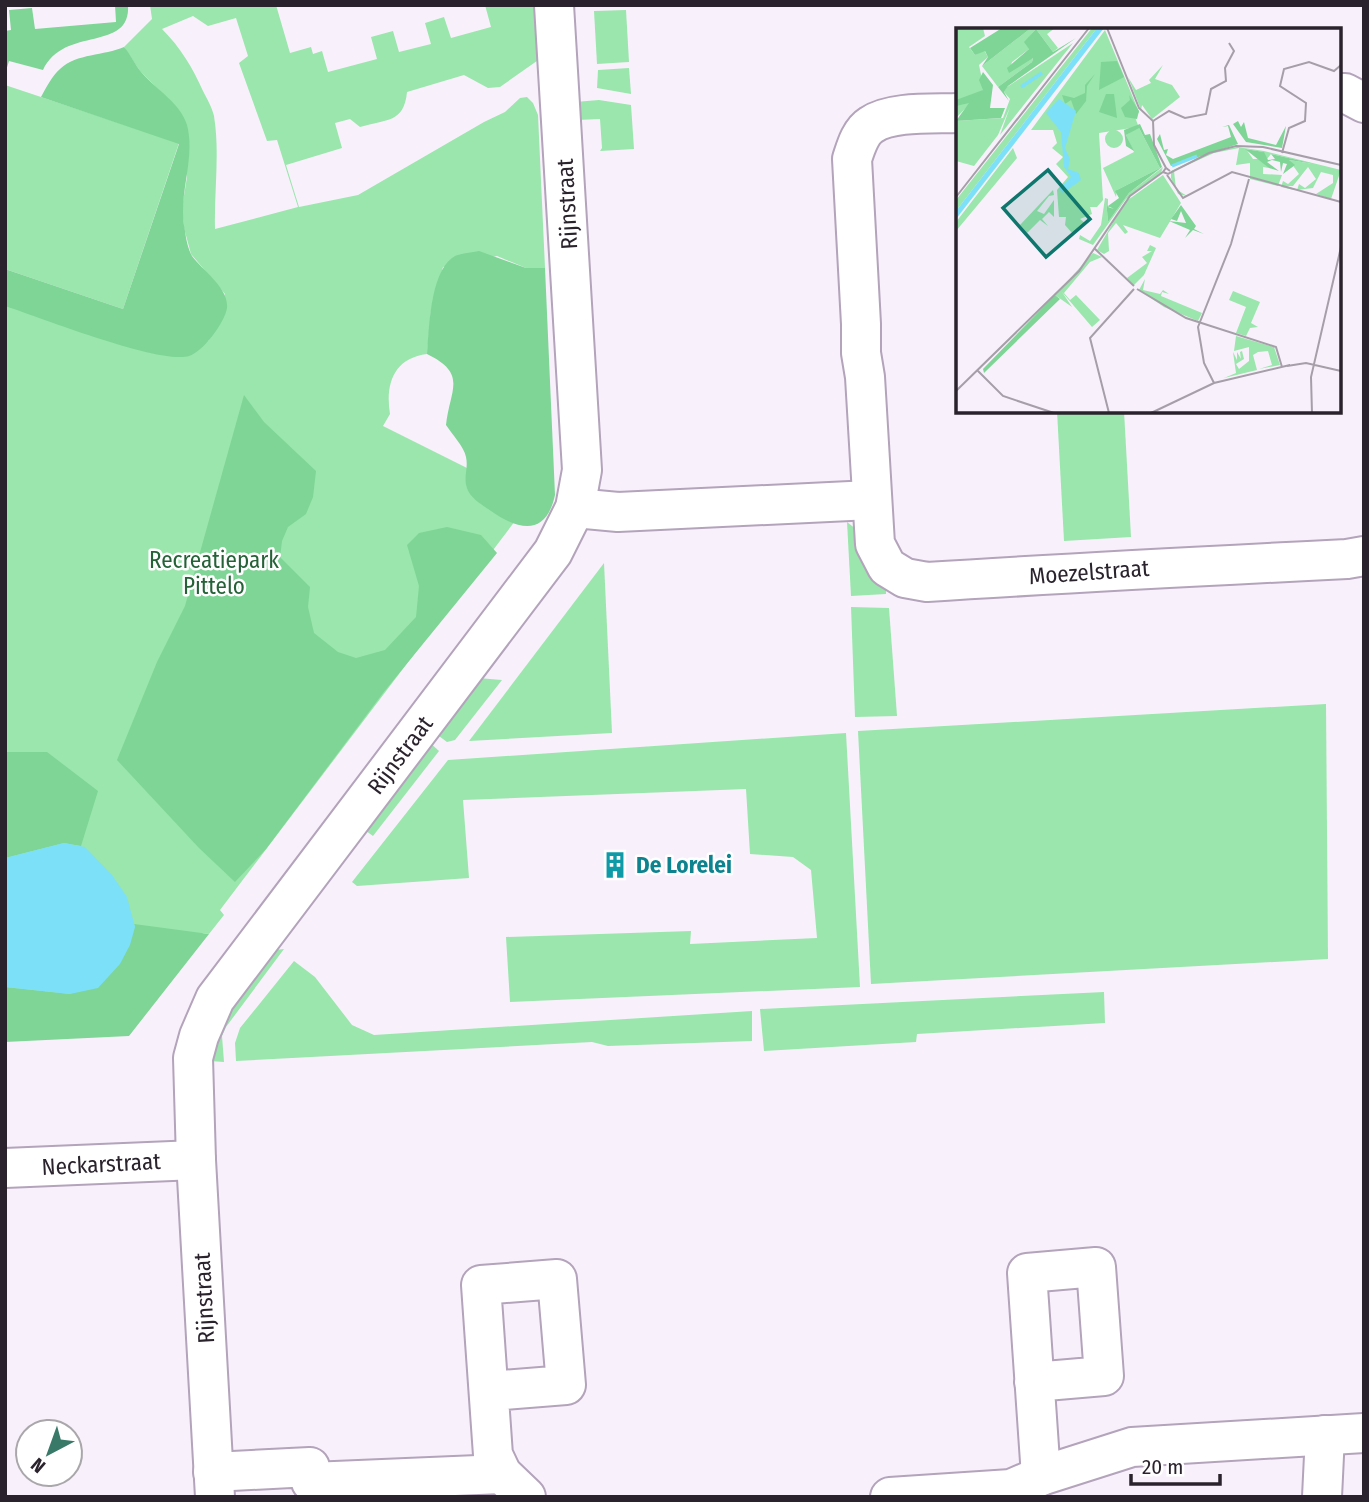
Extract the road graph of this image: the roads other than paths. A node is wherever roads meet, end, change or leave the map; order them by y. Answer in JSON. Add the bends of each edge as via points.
{"nodes":[{"id":1,"x":554,"y":5,"type":"edge"},
{"id":2,"x":1341,"y":93,"type":"edge"},
{"id":3,"x":1364,"y":103,"type":"edge"},
{"id":4,"x":956,"y":113,"type":"edge"},
{"id":5,"x":871,"y":500,"type":"junction"},
{"id":6,"x":575,"y":508,"type":"junction"},
{"id":7,"x":1364,"y":556,"type":"edge"},
{"id":8,"x":196,"y":1160,"type":"junction"},
{"id":9,"x":5,"y":1168,"type":"edge"},
{"id":10,"x":1034,"y":1382,"type":"dead end"},
{"id":11,"x":489,"y":1391,"type":"dead end"},
{"id":12,"x":1364,"y":1433,"type":"edge"},
{"id":13,"x":1325,"y":1436,"type":"junction"},
{"id":14,"x":1041,"y":1476,"type":"junction"},
{"id":15,"x":214,"y":1485,"type":"edge"},
{"id":16,"x":514,"y":1486,"type":"edge"},
{"id":17,"x":907,"y":1496,"type":"edge"},
{"id":18,"x":890,"y":1497,"type":"edge"},
{"id":19,"x":1322,"y":1497,"type":"edge"}],
"edges":[{"from":1,"to":6,"type":"street","name":"Rijnstraat","via":[[582,470]]},
{"from":2,"to":3,"type":"street"},
{"from":4,"to":5,"type":"street","name":"Moezelstraat","via":[[889,117],[869,126],[852,159]]},
{"from":5,"to":6,"type":"street","via":[[618,512]]},
{"from":5,"to":7,"type":"street","name":"Moezelstraat","via":[[875,544],[887,567],[905,578],[927,582]]},
{"from":6,"to":8,"type":"street","name":"Rijnstraat","via":[[553,552],[215,999],[193,1058]]},
{"from":8,"to":9,"type":"street","name":"Neckarstraat"},
{"from":8,"to":15,"type":"street","name":"Rijnstraat"},
{"from":10,"to":14,"type":"street"},
{"from":11,"to":16,"type":"street","via":[[493,1455]]},
{"from":12,"to":13,"type":"street"},
{"from":13,"to":14,"type":"street","via":[[1132,1447]]},
{"from":13,"to":19,"type":"street"},
{"from":14,"to":17,"type":"street","via":[[1011,1489]]},
{"from":15,"to":16,"type":"street","via":[[310,1467],[311,1482]]},
{"from":17,"to":18,"type":"street"}]}
